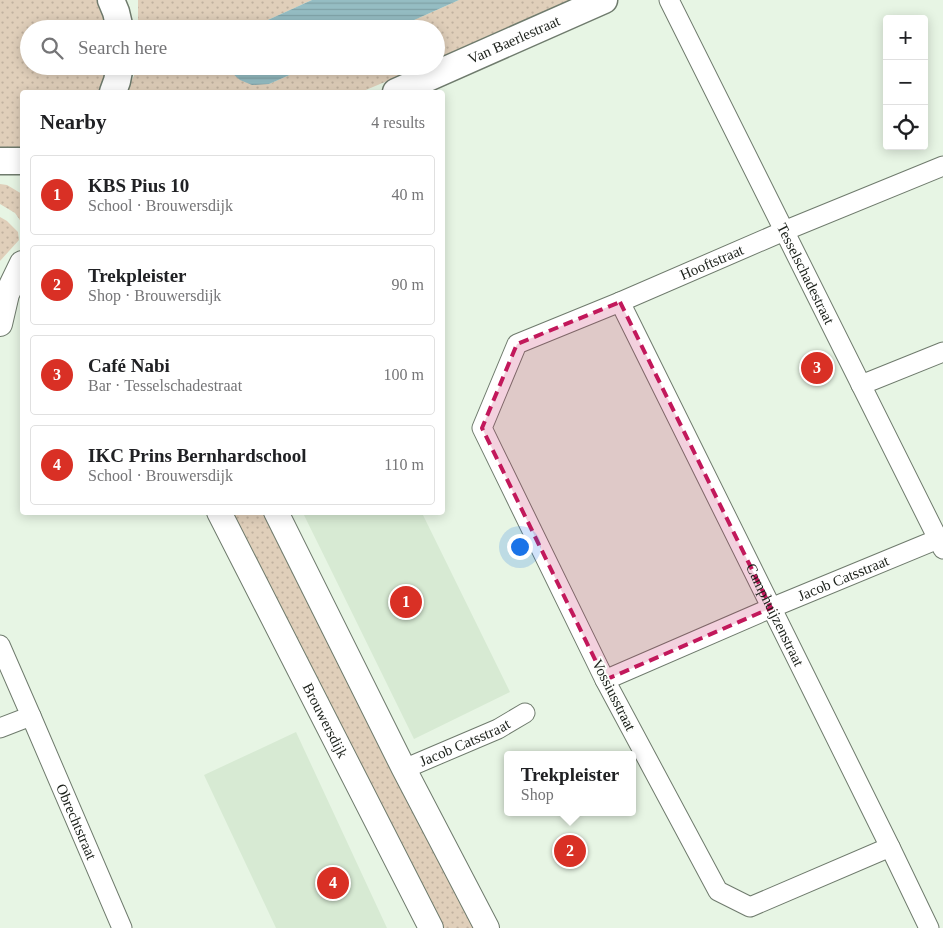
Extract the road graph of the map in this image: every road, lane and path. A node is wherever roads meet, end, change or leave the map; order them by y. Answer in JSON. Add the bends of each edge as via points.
{"nodes":[{"id":1,"x":111,"y":0,"type":"edge"},
{"id":2,"x":604,"y":0,"type":"edge"},
{"id":3,"x":670,"y":0,"type":"edge"},
{"id":4,"x":118,"y":20,"type":"edge"},
{"id":5,"x":445,"y":70,"type":"edge"},
{"id":6,"x":118,"y":75,"type":"edge"},
{"id":7,"x":434,"y":75,"type":"edge"},
{"id":8,"x":113,"y":90,"type":"edge"},
{"id":9,"x":401,"y":90,"type":"edge"},
{"id":10,"x":0,"y":161,"type":"edge"},
{"id":11,"x":20,"y":161,"type":"edge"},
{"id":12,"x":943,"y":166,"type":"edge"},
{"id":13,"x":784,"y":231,"type":"junction"},
{"id":14,"x":20,"y":267,"type":"edge"},
{"id":15,"x":620,"y":302,"type":"junction"},
{"id":16,"x":0,"y":324,"type":"edge"},
{"id":17,"x":943,"y":352,"type":"edge"},
{"id":18,"x":502,"y":380,"type":"joint"},
{"id":19,"x":861,"y":385,"type":"junction"},
{"id":20,"x":221,"y":515,"type":"edge"},
{"id":21,"x":277,"y":515,"type":"edge"},
{"id":22,"x":941,"y":541,"type":"edge"},
{"id":23,"x":771,"y":608,"type":"junction"},
{"id":24,"x":0,"y":645,"type":"edge"},
{"id":25,"x":606,"y":680,"type":"junction"},
{"id":26,"x":525,"y":714,"type":"dead end"},
{"id":27,"x":30,"y":716,"type":"junction"},
{"id":28,"x":0,"y":728,"type":"edge"},
{"id":29,"x":404,"y":769,"type":"junction"},
{"id":30,"x":890,"y":847,"type":"junction"},
{"id":31,"x":122,"y":928,"type":"edge"},
{"id":32,"x":431,"y":928,"type":"edge"},
{"id":33,"x":487,"y":928,"type":"edge"},
{"id":34,"x":929,"y":928,"type":"edge"}],
"edges":[{"from":1,"to":4,"type":"main road"},
{"from":2,"to":5,"type":"main road","name":"Van Baerlestraat"},
{"from":3,"to":13,"type":"street","name":"Tesselschadestraat"},
{"from":6,"to":8,"type":"main road"},
{"from":7,"to":9,"type":"main road","name":"Van Baerlestraat"},
{"from":10,"to":11,"type":"main road"},
{"from":12,"to":13,"type":"street","name":"Hooftstraat"},
{"from":13,"to":15,"type":"street","name":"Hooftstraat"},
{"from":13,"to":19,"type":"street","name":"Tesselschadestraat"},
{"from":14,"to":16,"type":"street","via":[[7,294]]},
{"from":15,"to":18,"type":"street","name":"Hooftstraat","via":[[517,344]]},
{"from":15,"to":23,"type":"street","name":"Camphuijzenstraat"},
{"from":17,"to":19,"type":"street"},
{"from":18,"to":25,"type":"street","name":"Vossiusstraat","via":[[482,428]]},
{"from":19,"to":22,"type":"street","name":"Tesselschadestraat"},
{"from":20,"to":32,"type":"street","name":"Brouwersdijk"},
{"from":21,"to":29,"type":"street"},
{"from":22,"to":23,"type":"street","name":"Jacob Catsstraat"},
{"from":23,"to":25,"type":"street","name":"Jacob Catsstraat"},
{"from":23,"to":30,"type":"street","name":"Camphuijzenstraat"},
{"from":24,"to":27,"type":"street","name":"Obrechtstraat"},
{"from":25,"to":30,"type":"street","name":"Vossiusstraat","via":[[718,891],[750,907]]},
{"from":26,"to":29,"type":"street","name":"Jacob Catsstraat"},
{"from":27,"to":28,"type":"street"},
{"from":27,"to":31,"type":"street","name":"Obrechtstraat"},
{"from":29,"to":33,"type":"street"},
{"from":30,"to":34,"type":"street","name":"Camphuijzenstraat"}]}
